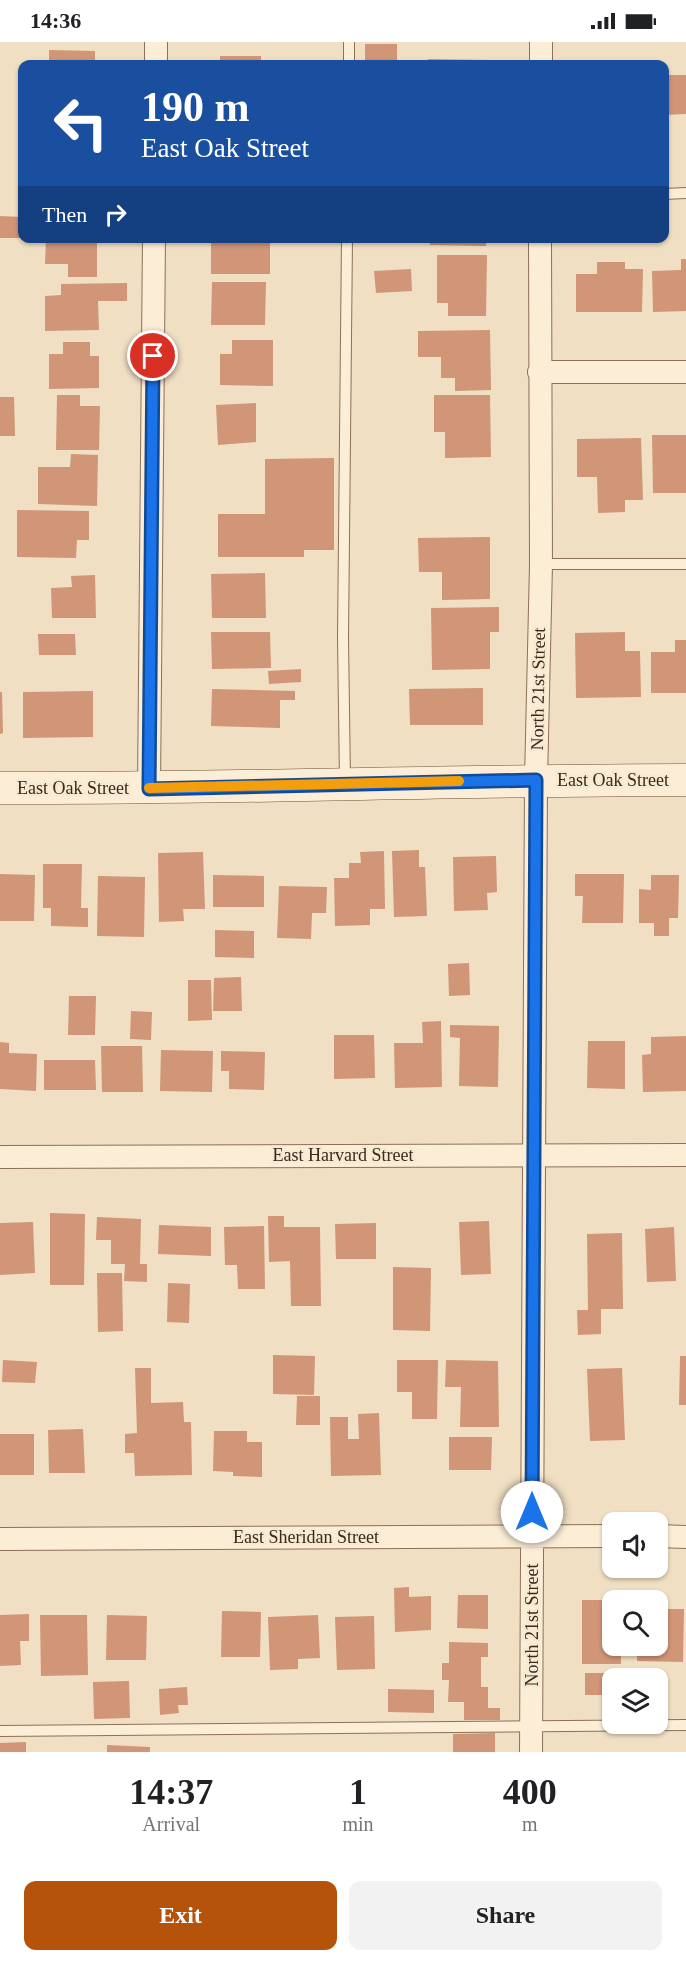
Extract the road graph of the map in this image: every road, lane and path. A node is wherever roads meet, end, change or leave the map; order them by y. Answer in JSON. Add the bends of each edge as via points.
{"nodes":[{"id":1,"x":156,"y":42,"type":"edge"},
{"id":2,"x":349,"y":42,"type":"edge"},
{"id":3,"x":541,"y":42,"type":"edge"},
{"id":4,"x":156,"y":60,"type":"edge"},
{"id":5,"x":349,"y":60,"type":"edge"},
{"id":6,"x":541,"y":60,"type":"edge"},
{"id":7,"x":686,"y":193,"type":"edge"},
{"id":8,"x":669,"y":194,"type":"edge"},
{"id":9,"x":154,"y":243,"type":"edge"},
{"id":10,"x":347,"y":243,"type":"edge"},
{"id":11,"x":540,"y":243,"type":"edge"},
{"id":12,"x":539,"y":372,"type":"junction"},
{"id":13,"x":686,"y":372,"type":"edge"},
{"id":14,"x":540,"y":564,"type":"junction"},
{"id":15,"x":686,"y":564,"type":"edge"},
{"id":16,"x":536,"y":780,"type":"junction"},
{"id":17,"x":686,"y":780,"type":"edge"},
{"id":18,"x":345,"y":783,"type":"junction"},
{"id":19,"x":0,"y":788,"type":"edge"},
{"id":20,"x":149,"y":789,"type":"junction"},
{"id":21,"x":535,"y":1155,"type":"junction"},
{"id":22,"x":686,"y":1155,"type":"edge"},
{"id":23,"x":0,"y":1157,"type":"edge"},
{"id":24,"x":532,"y":1535,"type":"junction"},
{"id":25,"x":602,"y":1536,"type":"edge"},
{"id":26,"x":668,"y":1536,"type":"edge"},
{"id":27,"x":686,"y":1537,"type":"edge"},
{"id":28,"x":0,"y":1539,"type":"edge"},
{"id":29,"x":686,"y":1725,"type":"edge"},
{"id":30,"x":531,"y":1726,"type":"junction"},
{"id":31,"x":0,"y":1731,"type":"edge"},
{"id":32,"x":531,"y":1752,"type":"edge"}],
"edges":[{"from":1,"to":4,"type":"street"},
{"from":2,"to":5,"type":"lane"},
{"from":3,"to":6,"type":"street"},
{"from":7,"to":8,"type":"lane"},
{"from":9,"to":20,"type":"street"},
{"from":10,"to":18,"type":"lane","via":[[342,638]]},
{"from":11,"to":12,"type":"street","name":"North 21st Street"},
{"from":12,"to":13,"type":"street"},
{"from":12,"to":14,"type":"street","name":"North 21st Street"},
{"from":14,"to":15,"type":"lane"},
{"from":14,"to":16,"type":"street","name":"North 21st Street"},
{"from":16,"to":17,"type":"street","name":"East Oak Street"},
{"from":16,"to":18,"type":"street","name":"East Oak Street"},
{"from":16,"to":21,"type":"street","name":"North 21st Street"},
{"from":18,"to":20,"type":"street","name":"East Oak Street"},
{"from":19,"to":20,"type":"street","name":"East Oak Street"},
{"from":21,"to":22,"type":"street","name":"East Harvard Street"},
{"from":21,"to":23,"type":"street","name":"East Harvard Street"},
{"from":21,"to":24,"type":"street","name":"North 21st Street"},
{"from":24,"to":25,"type":"street","name":"East Sheridan Street"},
{"from":24,"to":28,"type":"street","name":"East Sheridan Street"},
{"from":24,"to":30,"type":"street","name":"North 21st Street"},
{"from":26,"to":27,"type":"street"},
{"from":29,"to":30,"type":"lane"},
{"from":30,"to":31,"type":"lane"},
{"from":30,"to":32,"type":"street","name":"North 21st Street"}]}
